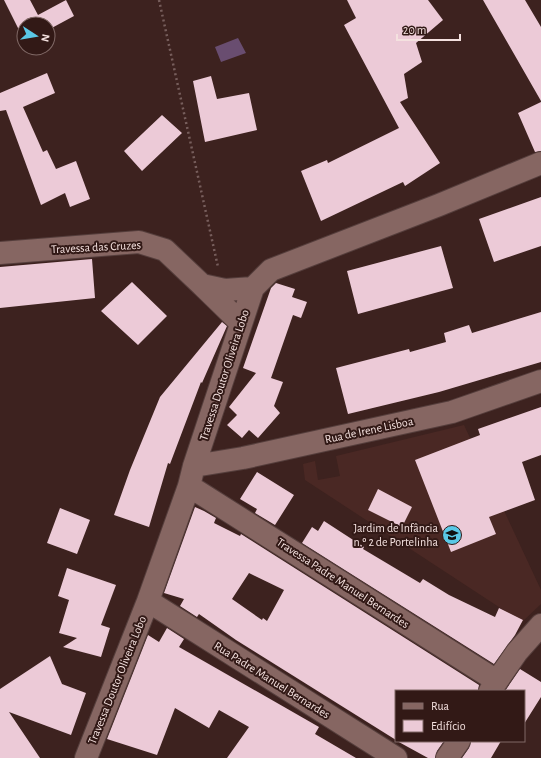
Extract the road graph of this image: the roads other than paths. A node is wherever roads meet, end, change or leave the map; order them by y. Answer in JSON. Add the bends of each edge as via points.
{"nodes":[{"id":1,"x":541,"y":163,"type":"edge"},
{"id":2,"x":0,"y":254,"type":"edge"},
{"id":3,"x":202,"y":285,"type":"junction"},
{"id":4,"x":253,"y":288,"type":"junction"},
{"id":5,"x":241,"y":324,"type":"junction"},
{"id":6,"x":541,"y":381,"type":"edge"},
{"id":7,"x":191,"y":476,"type":"junction"},
{"id":8,"x":148,"y":601,"type":"junction"},
{"id":9,"x":541,"y":626,"type":"edge"},
{"id":10,"x":493,"y":686,"type":"edge"},
{"id":11,"x":458,"y":742,"type":"edge"},
{"id":12,"x":86,"y":758,"type":"edge"},
{"id":13,"x":396,"y":758,"type":"edge"},
{"id":14,"x":447,"y":758,"type":"edge"}],
"edges":[{"from":1,"to":4,"type":"street","name":"Travessa Doutor Oliveira Lobo","via":[[271,270]]},
{"from":2,"to":3,"type":"street","name":"Travessa das Cruzes","via":[[140,242],[165,250]]},
{"from":3,"to":4,"type":"street","via":[[225,290]]},
{"from":3,"to":5,"type":"street","name":"Travessa das Cruzes"},
{"from":4,"to":5,"type":"street","name":"Travessa Doutor Oliveira Lobo"},
{"from":5,"to":7,"type":"street","name":"Travessa Doutor Oliveira Lobo"},
{"from":6,"to":7,"type":"street","name":"Rua de Irene Lisboa","via":[[452,412],[242,458]]},
{"from":7,"to":8,"type":"street","name":"Travessa Doutor Oliveira Lobo"},
{"from":7,"to":10,"type":"street","name":"Travessa Padre Manuel Bernardes"},
{"from":8,"to":12,"type":"street","name":"Travessa Doutor Oliveira Lobo"},
{"from":8,"to":13,"type":"street","name":"Rua Padre Manuel Bernardes"},
{"from":9,"to":10,"type":"street","via":[[517,652]]},
{"from":11,"to":14,"type":"street"}]}
